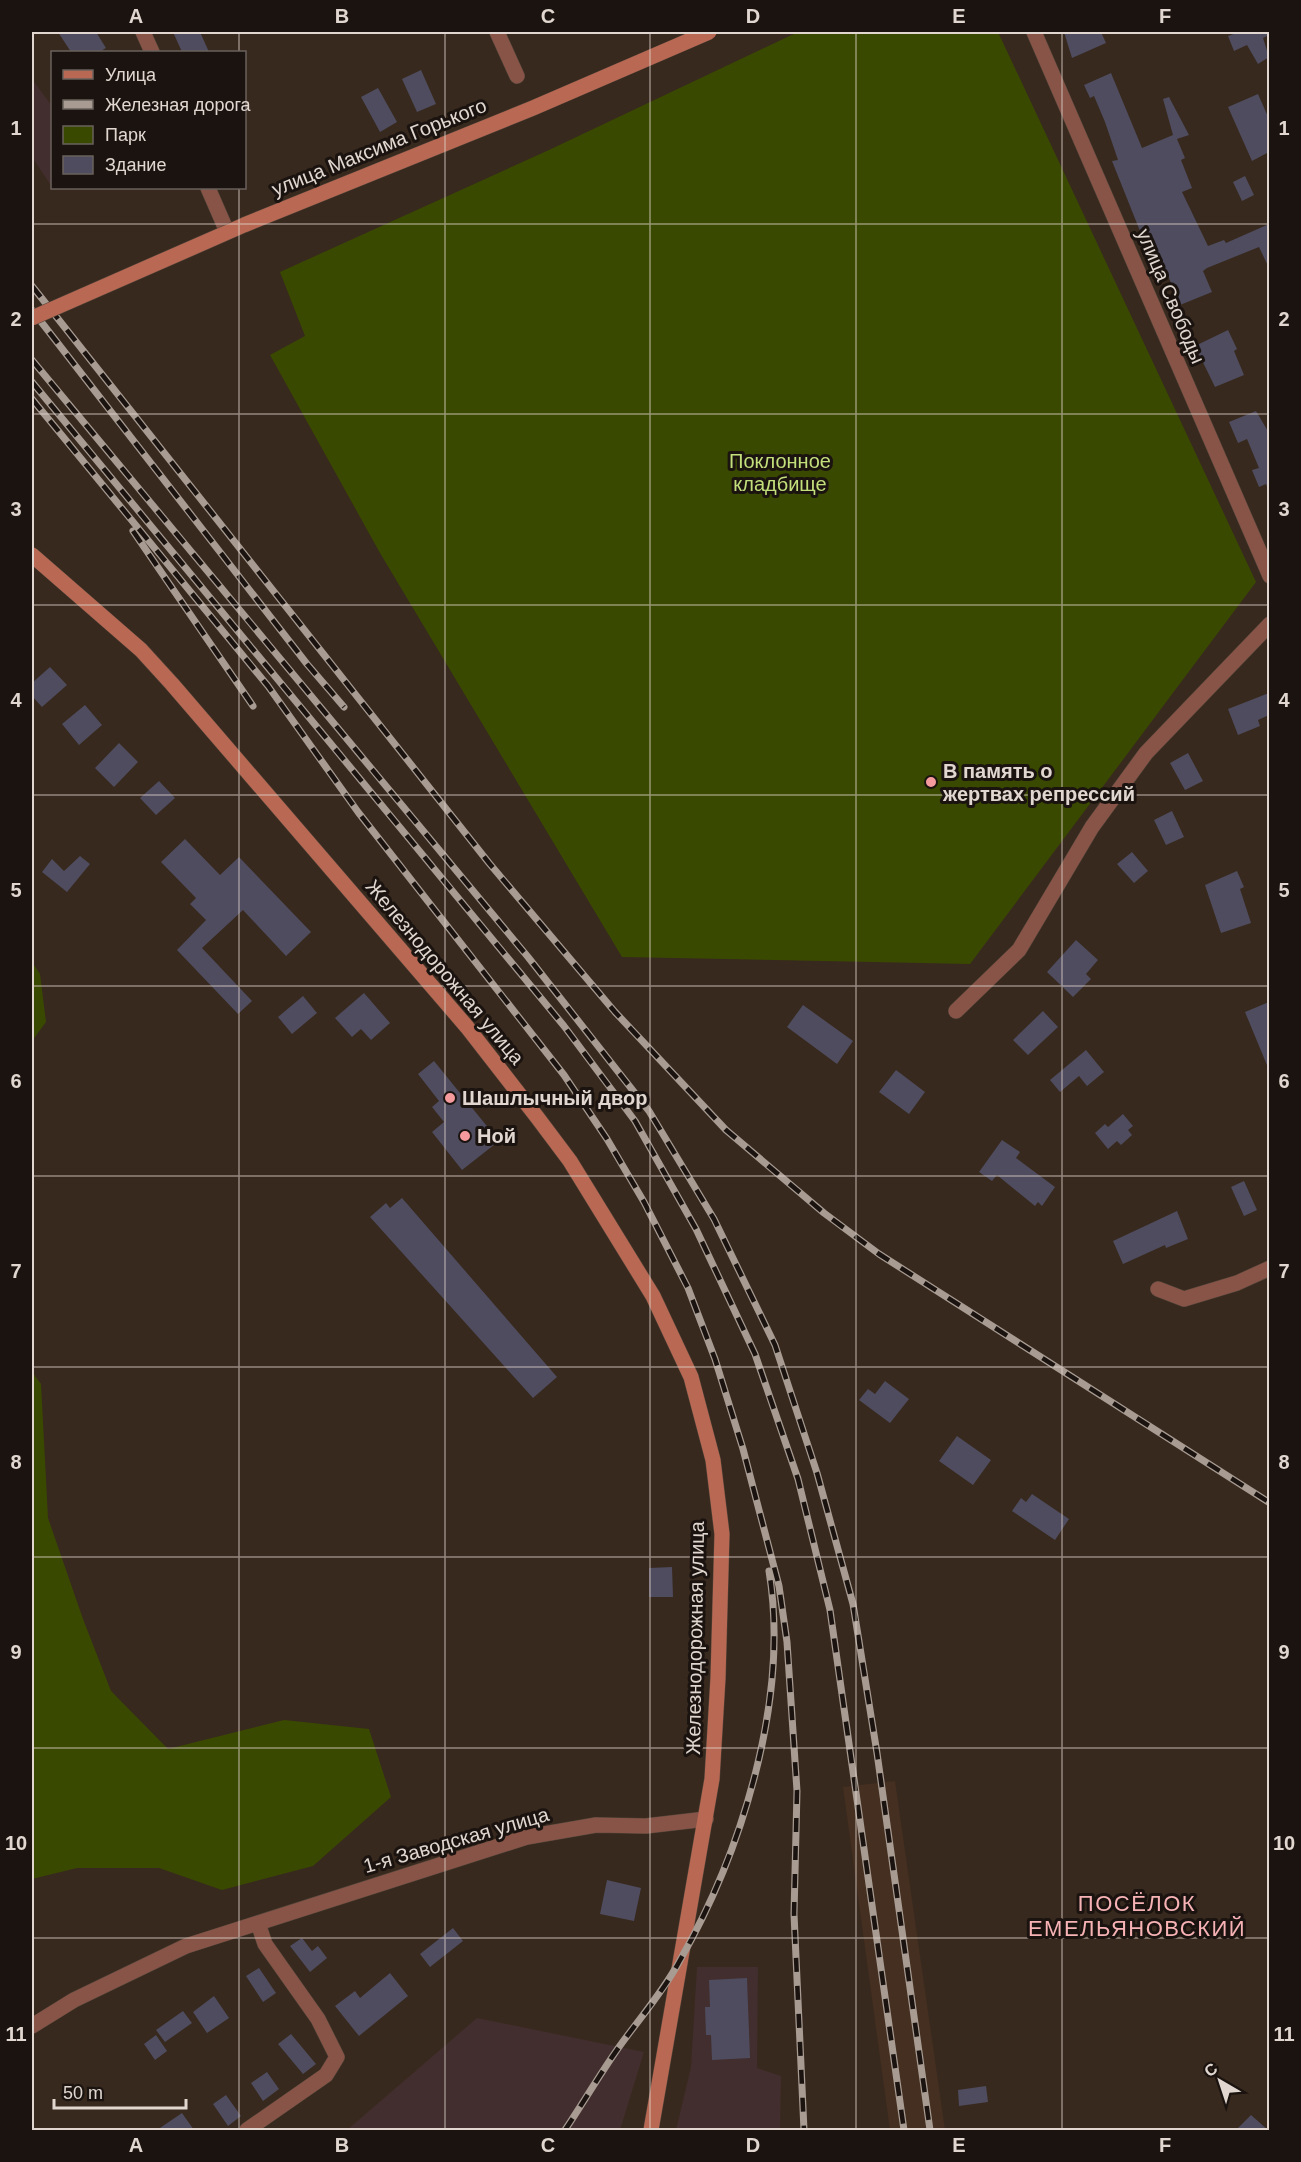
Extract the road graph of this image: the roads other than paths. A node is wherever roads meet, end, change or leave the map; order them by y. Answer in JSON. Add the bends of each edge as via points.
{"nodes":[{"id":1,"x":143,"y":32,"type":"edge"},
{"id":2,"x":497,"y":32,"type":"edge"},
{"id":3,"x":709,"y":32,"type":"edge"},
{"id":4,"x":1034,"y":32,"type":"edge"},
{"id":5,"x":152,"y":51,"type":"edge"},
{"id":6,"x":517,"y":75,"type":"dead end"},
{"id":7,"x":208,"y":189,"type":"edge"},
{"id":8,"x":225,"y":227,"type":"dead end"},
{"id":9,"x":32,"y":318,"type":"edge"},
{"id":10,"x":32,"y":555,"type":"edge"},
{"id":11,"x":1269,"y":576,"type":"edge"},
{"id":12,"x":1269,"y":624,"type":"edge"},
{"id":13,"x":956,"y":1011,"type":"dead end"},
{"id":14,"x":1269,"y":1268,"type":"edge"},
{"id":15,"x":1158,"y":1289,"type":"dead end"},
{"id":16,"x":706,"y":1819,"type":"junction"},
{"id":17,"x":258,"y":1923,"type":"junction"},
{"id":18,"x":32,"y":2026,"type":"edge"},
{"id":19,"x":248,"y":2130,"type":"edge"},
{"id":20,"x":651,"y":2130,"type":"edge"}],
"edges":[{"from":1,"to":5,"type":"street"},
{"from":2,"to":6,"type":"street"},
{"from":3,"to":9,"type":"street","name":"улица Максима Горького","bridge":true,"via":[[255,220]]},
{"from":4,"to":11,"type":"street","name":"улица Свободы"},
{"from":7,"to":8,"type":"street"},
{"from":10,"to":16,"type":"street","name":"Железнодорожная улица","via":[[156,667],[467,1027],[570,1161],[653,1296],[691,1377],[713,1460],[722,1534],[718,1678]]},
{"from":12,"to":13,"type":"street","via":[[1146,753],[1092,827],[1019,950]]},
{"from":14,"to":15,"type":"street","via":[[1184,1299]]},
{"from":16,"to":17,"type":"street","name":"1-я Заводская улица","via":[[646,1826],[596,1825],[527,1837]]},
{"from":16,"to":20,"type":"street","name":"Железнодорожная улица"},
{"from":17,"to":18,"type":"street","name":"1-я Заводская улица","via":[[186,1946],[74,2000]]},
{"from":17,"to":19,"type":"street","via":[[265,1944],[318,2019],[337,2057],[326,2075]]}]}
